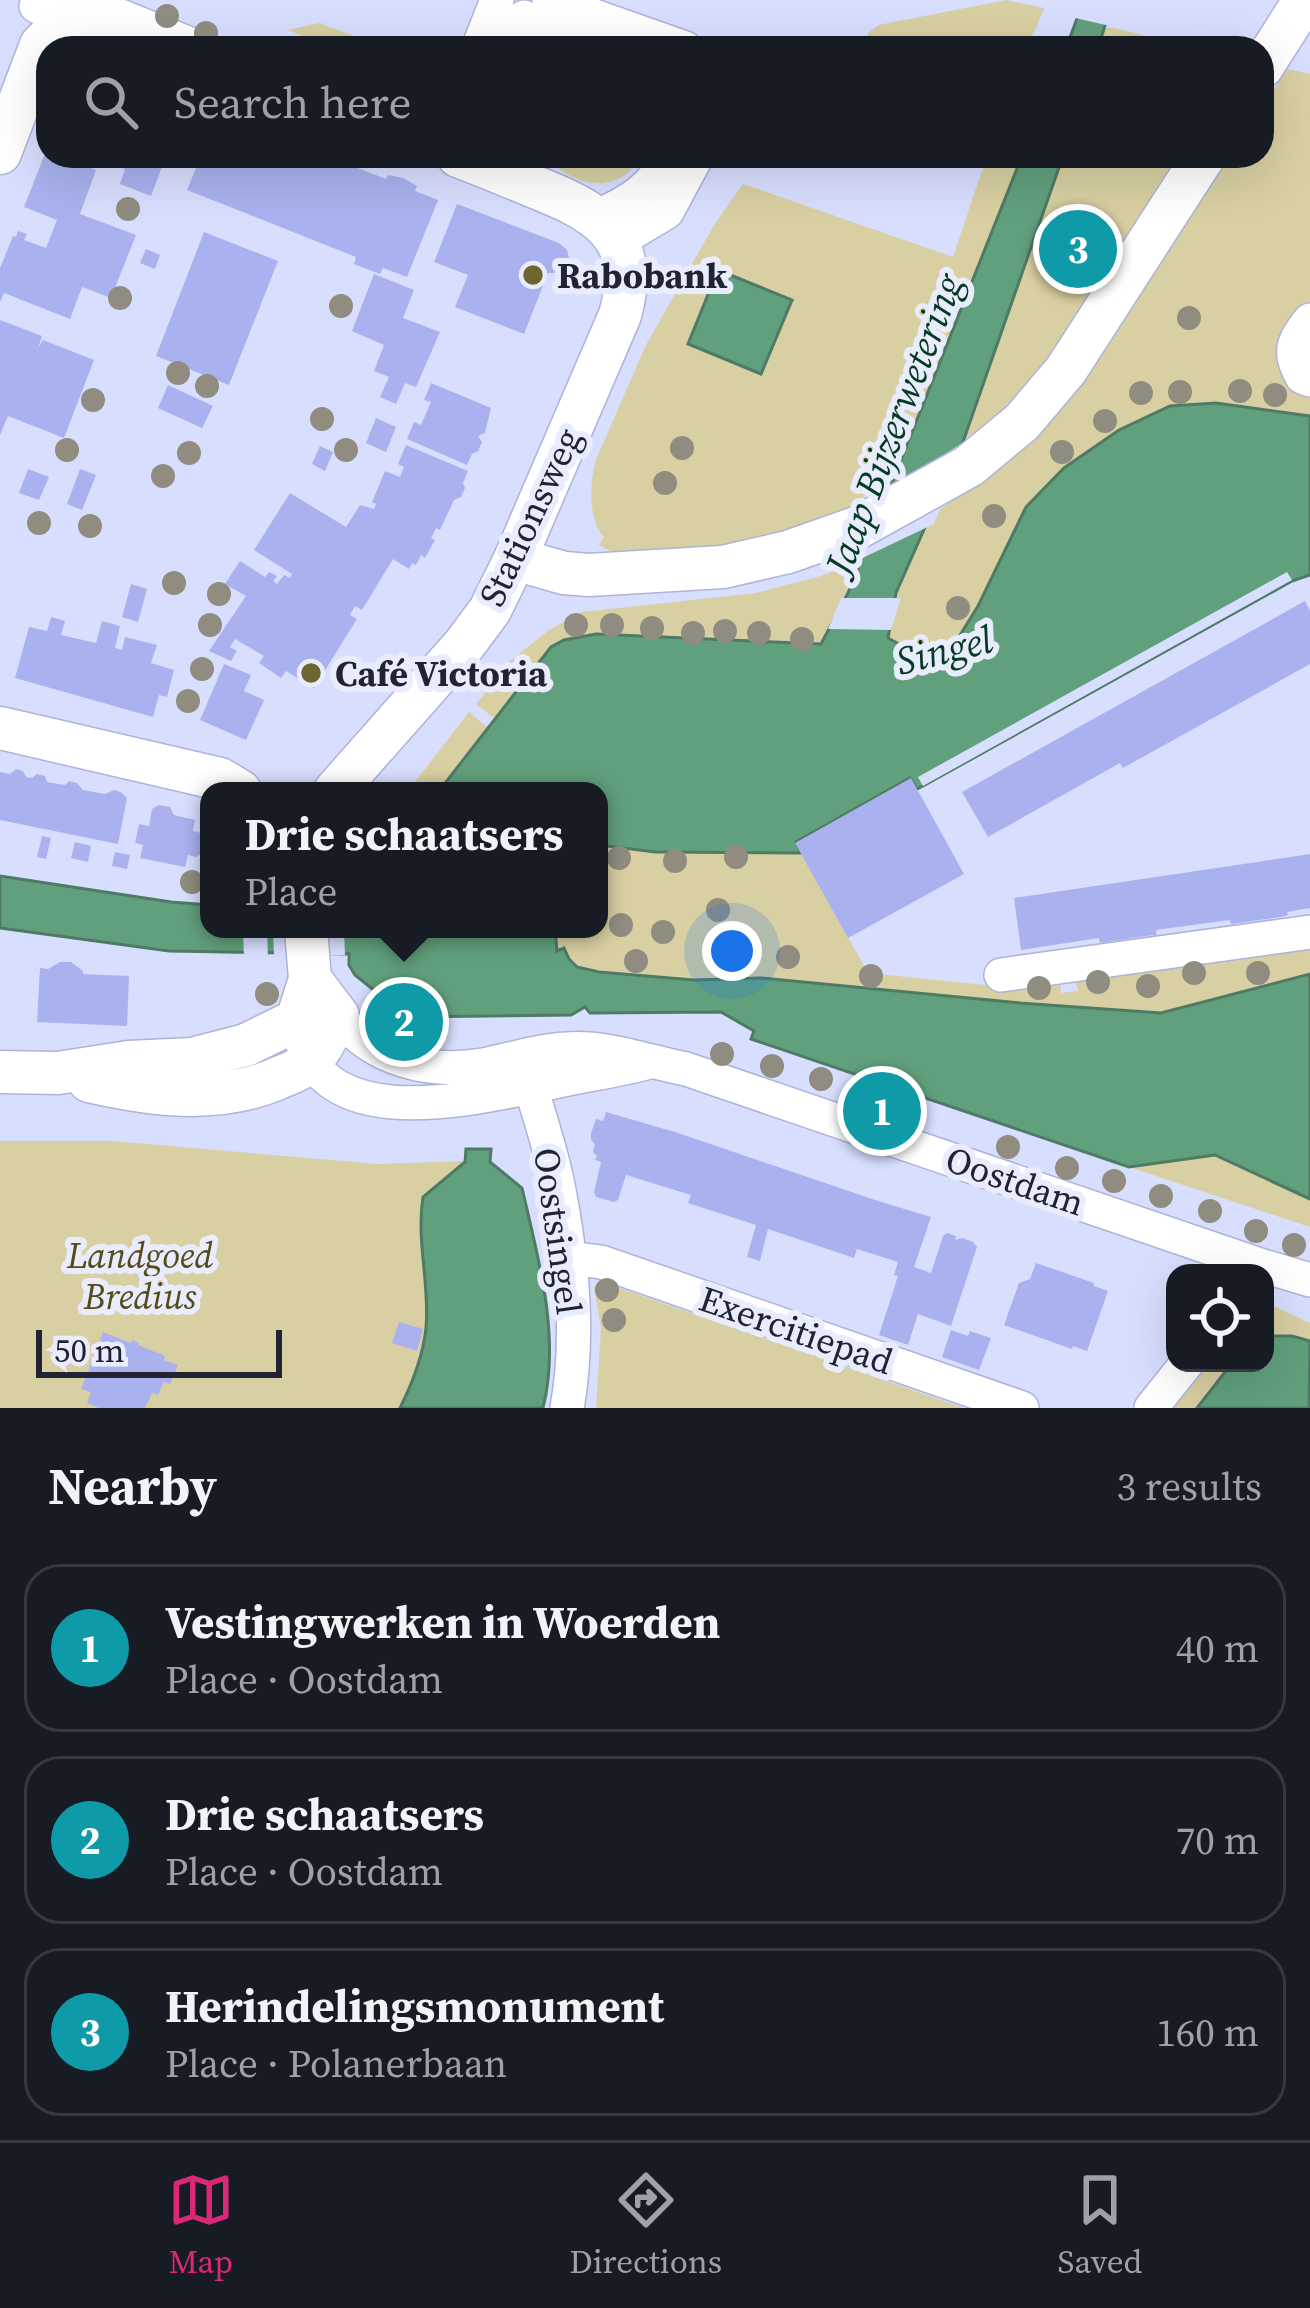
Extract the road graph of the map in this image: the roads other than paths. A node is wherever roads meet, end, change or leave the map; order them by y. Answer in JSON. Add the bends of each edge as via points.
{"nodes":[{"id":1,"x":497,"y":0,"type":"edge"},
{"id":2,"x":68,"y":11,"type":"edge"},
{"id":3,"x":1298,"y":12,"type":"dead end"},
{"id":4,"x":566,"y":35,"type":"edge"},
{"id":5,"x":48,"y":36,"type":"edge"},
{"id":6,"x":158,"y":36,"type":"edge"},
{"id":7,"x":483,"y":36,"type":"edge"},
{"id":8,"x":517,"y":36,"type":"edge"},
{"id":9,"x":1274,"y":49,"type":"edge"},
{"id":10,"x":36,"y":58,"type":"edge"},
{"id":11,"x":0,"y":153,"type":"edge"},
{"id":12,"x":504,"y":168,"type":"edge"},
{"id":13,"x":662,"y":168,"type":"edge"},
{"id":14,"x":691,"y":168,"type":"edge"},
{"id":15,"x":1196,"y":168,"type":"edge"},
{"id":16,"x":614,"y":243,"type":"junction"},
{"id":17,"x":1310,"y":320,"type":"edge"},
{"id":18,"x":1310,"y":380,"type":"edge"},
{"id":19,"x":515,"y":559,"type":"junction"},
{"id":20,"x":0,"y":728,"type":"edge"},
{"id":21,"x":225,"y":782,"type":"edge"},
{"id":22,"x":343,"y":782,"type":"edge"},
{"id":23,"x":1310,"y":932,"type":"edge"},
{"id":24,"x":308,"y":954,"type":"edge"},
{"id":25,"x":1001,"y":975,"type":"dead end"},
{"id":26,"x":318,"y":1018,"type":"junction"},
{"id":27,"x":310,"y":1062,"type":"junction"},
{"id":28,"x":0,"y":1072,"type":"edge"},
{"id":29,"x":526,"y":1072,"type":"junction"},
{"id":30,"x":58,"y":1073,"type":"junction"},
{"id":31,"x":568,"y":1258,"type":"junction"},
{"id":32,"x":1243,"y":1264,"type":"edge"},
{"id":33,"x":1274,"y":1273,"type":"edge"},
{"id":34,"x":1310,"y":1280,"type":"edge"},
{"id":35,"x":1179,"y":1372,"type":"edge"},
{"id":36,"x":567,"y":1408,"type":"edge"},
{"id":37,"x":1022,"y":1408,"type":"edge"},
{"id":38,"x":1151,"y":1408,"type":"edge"}],
"edges":[{"from":1,"to":7,"type":"street"},
{"from":2,"to":5,"type":"main road"},
{"from":2,"to":6,"type":"main road","via":[[106,15]]},
{"from":3,"to":9,"type":"main road"},
{"from":4,"to":8,"type":"street","via":[[524,17]]},
{"from":10,"to":11,"type":"main road"},
{"from":12,"to":16,"type":"main road","via":[[564,198]]},
{"from":13,"to":16,"type":"street"},
{"from":14,"to":16,"type":"street","via":[[667,212]]},
{"from":15,"to":19,"type":"main road","via":[[1066,370],[1022,422],[969,466],[859,527],[723,567],[590,575]]},
{"from":16,"to":19,"type":"main road","name":"Stationsweg","via":[[626,293],[620,316]]},
{"from":17,"to":18,"type":"street","via":[[1295,339],[1293,359]]},
{"from":19,"to":22,"type":"main road","name":"Stationsweg","via":[[464,645]]},
{"from":20,"to":21,"type":"main road"},
{"from":23,"to":25,"type":"street"},
{"from":24,"to":26,"type":"main road"},
{"from":26,"to":27,"type":"main road"},
{"from":26,"to":29,"type":"street","name":"Oostdam","via":[[417,1065]]},
{"from":26,"to":30,"type":"main road","via":[[192,1060]]},
{"from":27,"to":29,"type":"street","name":"Oostdam","via":[[328,1081],[397,1104],[469,1099]]},
{"from":27,"to":30,"type":"main road","via":[[261,1085],[207,1094],[124,1089]]},
{"from":28,"to":30,"type":"main road"},
{"from":29,"to":31,"type":"street","name":"Oostsingel"},
{"from":29,"to":32,"type":"street","name":"Oostdam","via":[[608,1074],[650,1062],[686,1070]]},
{"from":31,"to":36,"type":"street","name":"Oostsingel"},
{"from":31,"to":37,"type":"street","name":"Exercitiepad","via":[[601,1262]]},
{"from":33,"to":34,"type":"street","name":"Oostdam"},
{"from":35,"to":38,"type":"street"}]}
